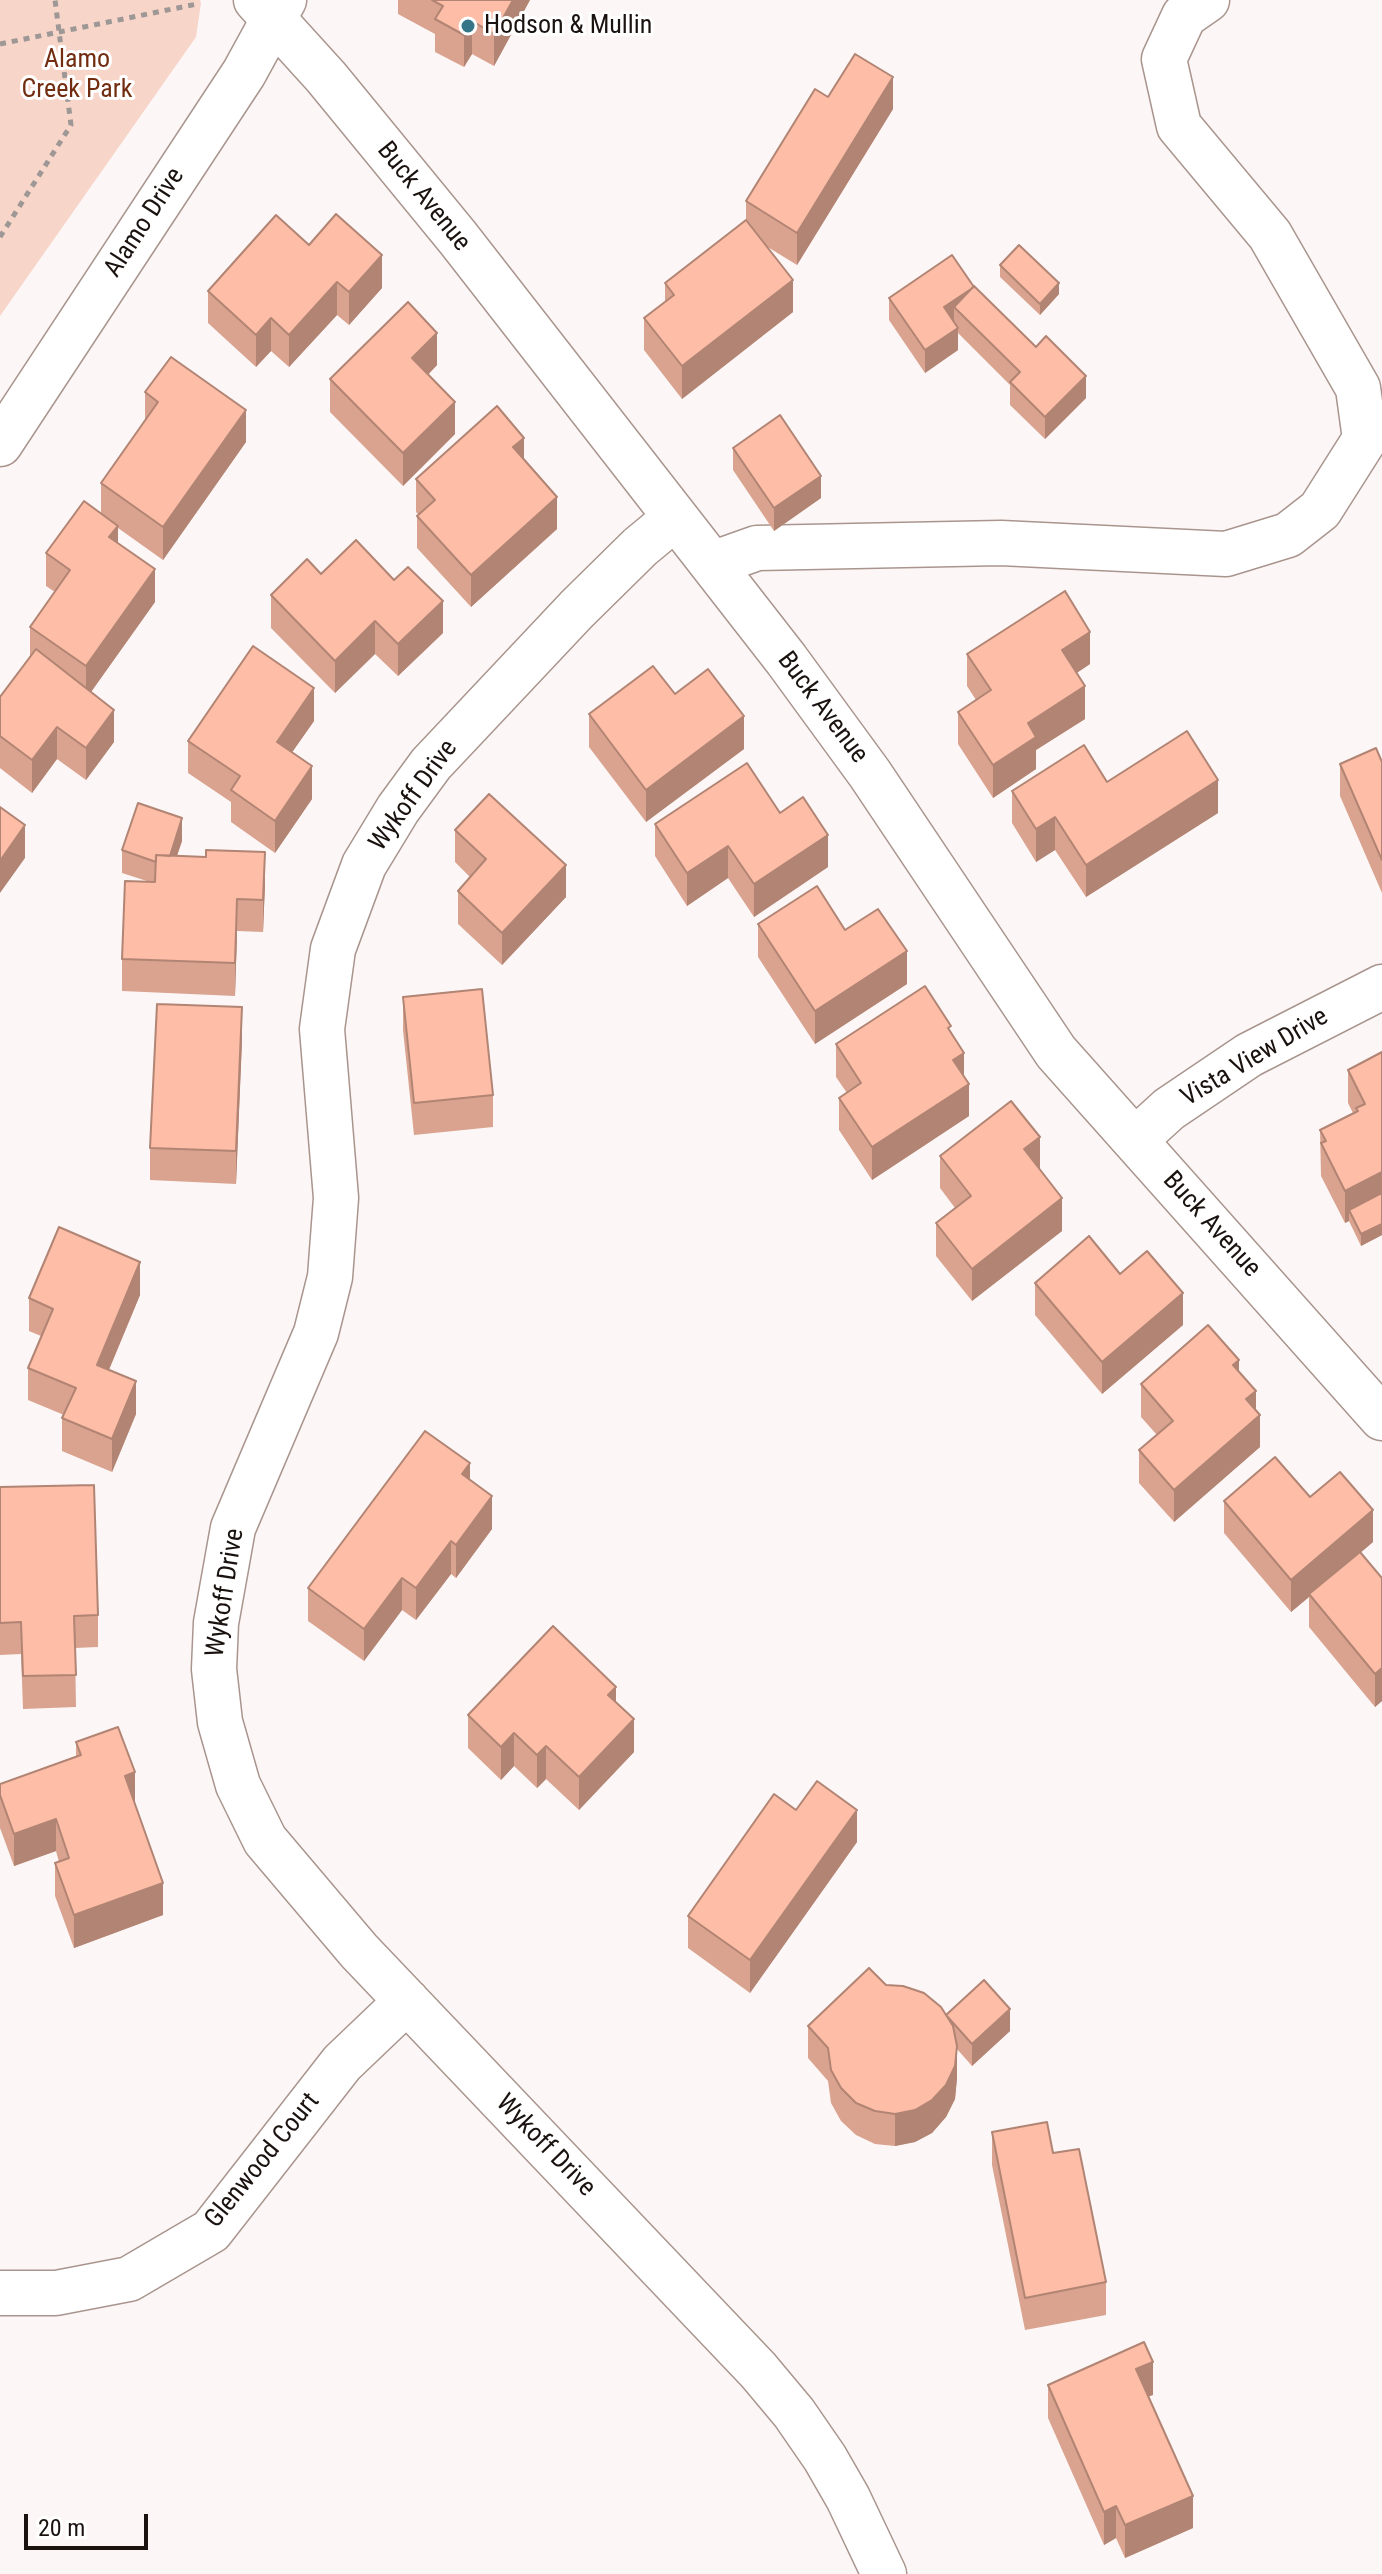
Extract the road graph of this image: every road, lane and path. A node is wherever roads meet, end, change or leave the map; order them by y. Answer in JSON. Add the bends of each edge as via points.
{"nodes":[{"id":1,"x":55,"y":0,"type":"edge"},
{"id":2,"x":1207,"y":0,"type":"edge"},
{"id":3,"x":197,"y":4,"type":"dead end"},
{"id":4,"x":271,"y":6,"type":"edge"},
{"id":5,"x":59,"y":31,"type":"junction"},
{"id":6,"x":0,"y":44,"type":"edge"},
{"id":7,"x":0,"y":237,"type":"edge"},
{"id":8,"x":0,"y":444,"type":"edge"},
{"id":9,"x":675,"y":518,"type":"junction"},
{"id":10,"x":712,"y":564,"type":"junction"},
{"id":11,"x":1382,"y":987,"type":"edge"},
{"id":12,"x":1135,"y":1140,"type":"junction"},
{"id":13,"x":1382,"y":1418,"type":"edge"},
{"id":14,"x":407,"y":2001,"type":"junction"},
{"id":15,"x":0,"y":2293,"type":"edge"},
{"id":16,"x":884,"y":2574,"type":"edge"}],
"edges":[{"from":1,"to":5,"type":"path"},
{"from":2,"to":10,"type":"street","via":[[1184,16],[1164,59],[1179,126],[1270,235],[1358,388],[1365,439],[1320,510],[1288,535],[1226,554],[1001,543],[757,548]]},
{"from":3,"to":5,"type":"path"},
{"from":4,"to":8,"type":"street","name":"Alamo Drive","via":[[244,73]]},
{"from":4,"to":9,"type":"street","name":"Buck Avenue"},
{"from":5,"to":6,"type":"path"},
{"from":5,"to":7,"type":"path","via":[[71,125]]},
{"from":9,"to":10,"type":"street","name":"Buck Avenue"},
{"from":9,"to":14,"type":"street","name":"Wykoff Drive","via":[[577,609],[431,764],[364,865],[333,949],[322,1029],[336,1198],[330,1277],[316,1333],[233,1528],[216,1623],[214,1669],[220,1722],[238,1785],[265,1840],[331,1921]]},
{"from":10,"to":12,"type":"street","name":"Buck Avenue","via":[[870,774],[1056,1052]]},
{"from":11,"to":12,"type":"street","name":"Vista View Drive","via":[[1249,1055],[1169,1109]]},
{"from":12,"to":13,"type":"street","name":"Buck Avenue"},
{"from":14,"to":15,"type":"street","name":"Glenwood Court","via":[[342,2063],[211,2231],[129,2279],[56,2293]]},
{"from":14,"to":16,"type":"street","name":"Wykoff Drive","via":[[794,2413],[848,2498]]}]}
